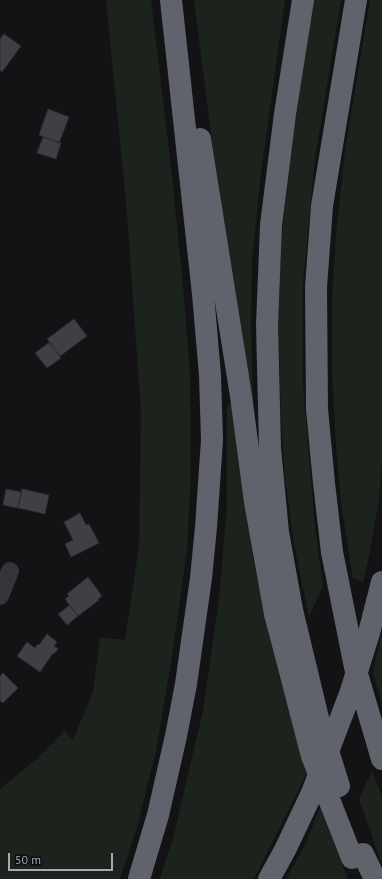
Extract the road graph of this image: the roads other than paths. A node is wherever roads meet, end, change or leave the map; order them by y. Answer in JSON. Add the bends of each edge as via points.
{"nodes":[{"id":1,"x":171,"y":0,"type":"edge"},
{"id":2,"x":178,"y":0,"type":"edge"},
{"id":3,"x":303,"y":0,"type":"edge"},
{"id":4,"x":356,"y":0,"type":"edge"},
{"id":5,"x":10,"y":571,"type":"dead end"},
{"id":6,"x":382,"y":582,"type":"edge"},
{"id":7,"x":0,"y":596,"type":"edge"},
{"id":8,"x":284,"y":612,"type":"junction"},
{"id":9,"x":382,"y":759,"type":"edge"},
{"id":10,"x":358,"y":856,"type":"junction"},
{"id":11,"x":139,"y":879,"type":"edge"},
{"id":12,"x":269,"y":879,"type":"edge"},
{"id":13,"x":362,"y":879,"type":"edge"},
{"id":14,"x":375,"y":879,"type":"edge"}],
"edges":[{"from":1,"to":11,"type":"highway","via":[[203,294],[210,374],[212,440],[201,578],[186,684],[158,815]]},
{"from":2,"to":8,"type":"highway","via":[[252,480]]},
{"from":3,"to":8,"type":"highway","via":[[271,225],[267,325],[270,448]]},
{"from":4,"to":9,"type":"highway","bridge":true,"via":[[322,206],[316,287],[317,409],[332,552],[355,667]]},
{"from":5,"to":7,"type":"street"},
{"from":6,"to":12,"type":"highway","via":[[350,694],[312,792]]},
{"from":8,"to":10,"type":"highway","bridge":true,"via":[[312,756]]},
{"from":10,"to":13,"type":"highway"},
{"from":10,"to":14,"type":"highway"}]}
